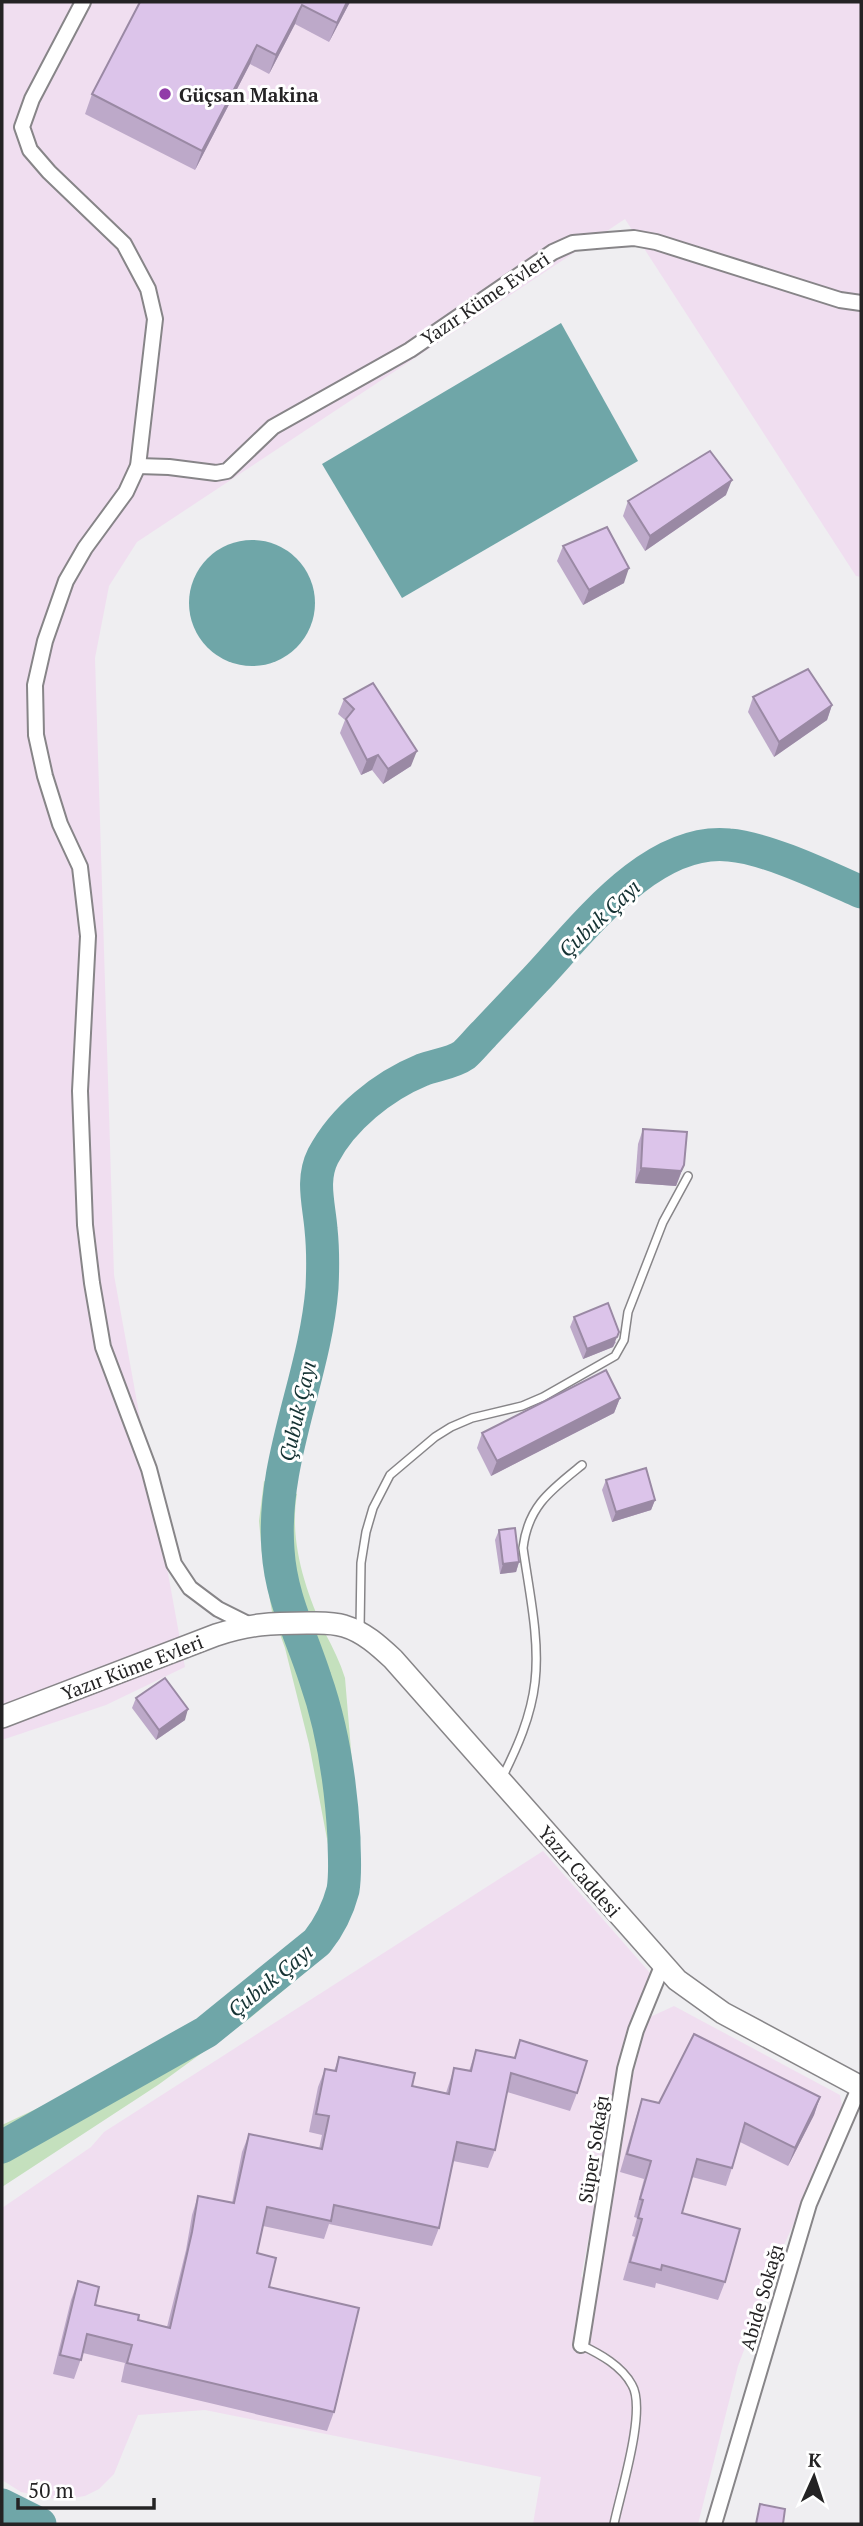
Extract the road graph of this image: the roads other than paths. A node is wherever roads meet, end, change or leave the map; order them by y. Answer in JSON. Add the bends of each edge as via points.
{"nodes":[{"id":1,"x":83,"y":2,"type":"edge"},
{"id":2,"x":861,"y":303,"type":"edge"},
{"id":3,"x":138,"y":466,"type":"junction"},
{"id":4,"x":688,"y":1176,"type":"dead end"},
{"id":5,"x":582,"y":1465,"type":"dead end"},
{"id":6,"x":327,"y":1623,"type":"joint"},
{"id":7,"x":257,"y":1624,"type":"junction"},
{"id":8,"x":360,"y":1633,"type":"junction"},
{"id":9,"x":2,"y":1717,"type":"edge"},
{"id":10,"x":500,"y":1782,"type":"junction"},
{"id":11,"x":663,"y":1964,"type":"junction"},
{"id":12,"x":860,"y":2086,"type":"edge"},
{"id":13,"x":581,"y":2345,"type":"joint"},
{"id":14,"x":614,"y":2524,"type":"edge"},
{"id":15,"x":714,"y":2524,"type":"edge"}],
"edges":[{"from":1,"to":3,"type":"street","via":[[22,127],[30,150],[49,172],[124,244],[148,289],[155,318]]},
{"from":2,"to":3,"type":"street","name":"Yazır Küme Evleri","via":[[656,242],[634,238],[573,243],[517,275],[410,350],[273,427],[227,471]]},
{"from":3,"to":7,"type":"street","via":[[126,492],[66,581],[35,685],[36,735],[45,776],[80,867],[85,900],[88,936],[80,1091],[85,1225],[103,1347],[149,1469],[174,1564],[190,1588],[218,1609]]},
{"from":4,"to":8,"type":"lane","via":[[663,1222],[615,1356],[543,1397],[451,1427],[390,1475],[366,1532]]},
{"from":5,"to":10,"type":"lane","via":[[547,1494],[525,1535],[535,1682],[524,1729]]},
{"from":6,"to":7,"type":"street","name":"Yazır Küme Evleri"},
{"from":6,"to":8,"type":"street","name":"Yazır Caddesi"},
{"from":7,"to":9,"type":"street","name":"Yazır Küme Evleri","via":[[216,1635]]},
{"from":8,"to":10,"type":"street","name":"Yazır Caddesi","via":[[393,1659]]},
{"from":10,"to":11,"type":"street","name":"Yazır Caddesi"},
{"from":11,"to":12,"type":"street","name":"Yazır Caddesi","via":[[677,1980],[723,2013]]},
{"from":11,"to":13,"type":"street","name":"Süper Sokağı","via":[[625,2069]]},
{"from":12,"to":15,"type":"street","name":"Abide Sokağı","via":[[808,2204]]},
{"from":13,"to":14,"type":"lane","via":[[619,2370],[632,2385],[638,2403]]}]}
